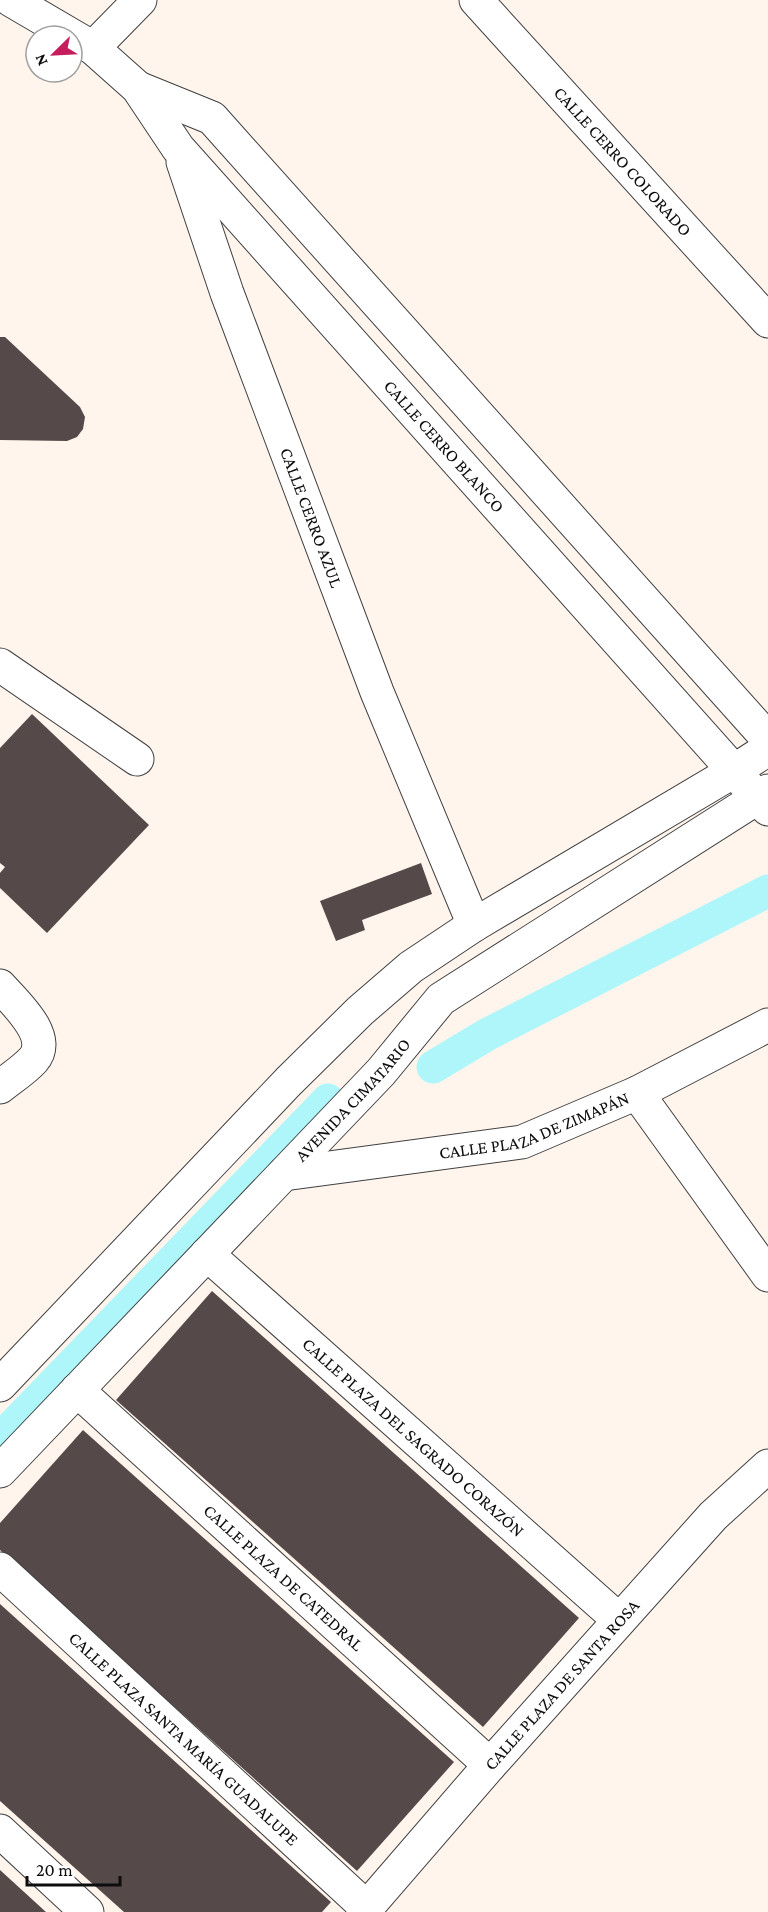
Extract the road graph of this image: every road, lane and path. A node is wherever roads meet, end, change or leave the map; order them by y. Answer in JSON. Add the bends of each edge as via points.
{"nodes":[{"id":1,"x":11,"y":0,"type":"edge"},
{"id":2,"x":140,"y":0,"type":"edge"},
{"id":3,"x":476,"y":0,"type":"edge"},
{"id":4,"x":93,"y":48,"type":"junction"},
{"id":5,"x":138,"y":88,"type":"junction"},
{"id":6,"x":212,"y":118,"type":"junction"},
{"id":7,"x":178,"y":148,"type":"junction"},
{"id":8,"x":768,"y":321,"type":"edge"},
{"id":9,"x":0,"y":665,"type":"edge"},
{"id":10,"x":768,"y":739,"type":"edge"},
{"id":11,"x":768,"y":749,"type":"edge"},
{"id":12,"x":137,"y":759,"type":"dead end"},
{"id":13,"x":768,"y":763,"type":"edge"},
{"id":14,"x":734,"y":771,"type":"junction"},
{"id":15,"x":765,"y":799,"type":"edge"},
{"id":16,"x":474,"y":925,"type":"junction"},
{"id":17,"x":411,"y":967,"type":"junction"},
{"id":18,"x":0,"y":986,"type":"edge"},
{"id":19,"x":441,"y":999,"type":"junction"},
{"id":20,"x":768,"y":1025,"type":"edge"},
{"id":21,"x":0,"y":1087,"type":"edge"},
{"id":22,"x":637,"y":1093,"type":"junction"},
{"id":23,"x":284,"y":1174,"type":"junction"},
{"id":24,"x":207,"y":1254,"type":"junction"},
{"id":25,"x":767,"y":1270,"type":"edge"},
{"id":26,"x":0,"y":1385,"type":"edge"},
{"id":27,"x":77,"y":1390,"type":"junction"},
{"id":28,"x":768,"y":1466,"type":"edge"},
{"id":29,"x":0,"y":1471,"type":"edge"},
{"id":30,"x":0,"y":1569,"type":"edge"},
{"id":31,"x":619,"y":1620,"type":"junction"},
{"id":32,"x":490,"y":1765,"type":"junction"},
{"id":33,"x":0,"y":1831,"type":"edge"},
{"id":34,"x":365,"y":1910,"type":"edge"},
{"id":35,"x":87,"y":1912,"type":"edge"}],
"edges":[{"from":1,"to":4,"type":"street","name":"CALLE CERRO BLANCO"},
{"from":2,"to":4,"type":"street"},
{"from":3,"to":8,"type":"street","name":"CALLE CERRO COLORADO"},
{"from":4,"to":5,"type":"street","name":"CALLE CERRO BLANCO"},
{"from":5,"to":6,"type":"street","name":"CALLE CERRO BLANCO"},
{"from":5,"to":7,"type":"street","name":"CALLE CERRO BLANCO"},
{"from":6,"to":7,"type":"street"},
{"from":6,"to":10,"type":"street","name":"CALLE CERRO BLANCO"},
{"from":7,"to":14,"type":"street","name":"CALLE CERRO BLANCO"},
{"from":7,"to":16,"type":"street","name":"CALLE CERRO AZUL","via":[[226,293],[377,692]]},
{"from":9,"to":12,"type":"street"},
{"from":11,"to":14,"type":"street"},
{"from":13,"to":15,"type":"street"},
{"from":14,"to":15,"type":"street","name":"CALLE CERRO BLANCO"},
{"from":14,"to":16,"type":"street"},
{"from":15,"to":19,"type":"street","name":"AVENIDA CIMATARIO"},
{"from":16,"to":17,"type":"street"},
{"from":17,"to":19,"type":"street"},
{"from":17,"to":26,"type":"street","via":[[289,1081]]},
{"from":18,"to":21,"type":"street","via":[[30,1021],[40,1043],[34,1059]]},
{"from":19,"to":23,"type":"street","name":"AVENIDA CIMATARIO","via":[[381,1072]]},
{"from":20,"to":22,"type":"street","name":"CALLE PLAZA DE ZIMAPÁN"},
{"from":22,"to":23,"type":"street","name":"CALLE PLAZA DE ZIMAPÁN","via":[[522,1142]]},
{"from":22,"to":25,"type":"street"},
{"from":23,"to":24,"type":"street","name":"AVENIDA CIMATARIO"},
{"from":24,"to":27,"type":"street","name":"AVENIDA CIMATARIO"},
{"from":24,"to":31,"type":"street","name":"CALLE PLAZA DEL SAGRADO CORAZÓN"},
{"from":27,"to":29,"type":"street","name":"AVENIDA CIMATARIO"},
{"from":27,"to":32,"type":"street","name":"CALLE PLAZA DE CATEDRAL"},
{"from":28,"to":31,"type":"street","name":"CALLE PLAZA DE SANTA ROSA","via":[[713,1516]]},
{"from":30,"to":34,"type":"street","name":"CALLE PLAZA SANTA MARÍA GUADALUPE"},
{"from":31,"to":32,"type":"street","name":"CALLE PLAZA DE SANTA ROSA"},
{"from":32,"to":34,"type":"street","name":"CALLE PLAZA DE SANTA ROSA"},
{"from":33,"to":35,"type":"street"}]}
